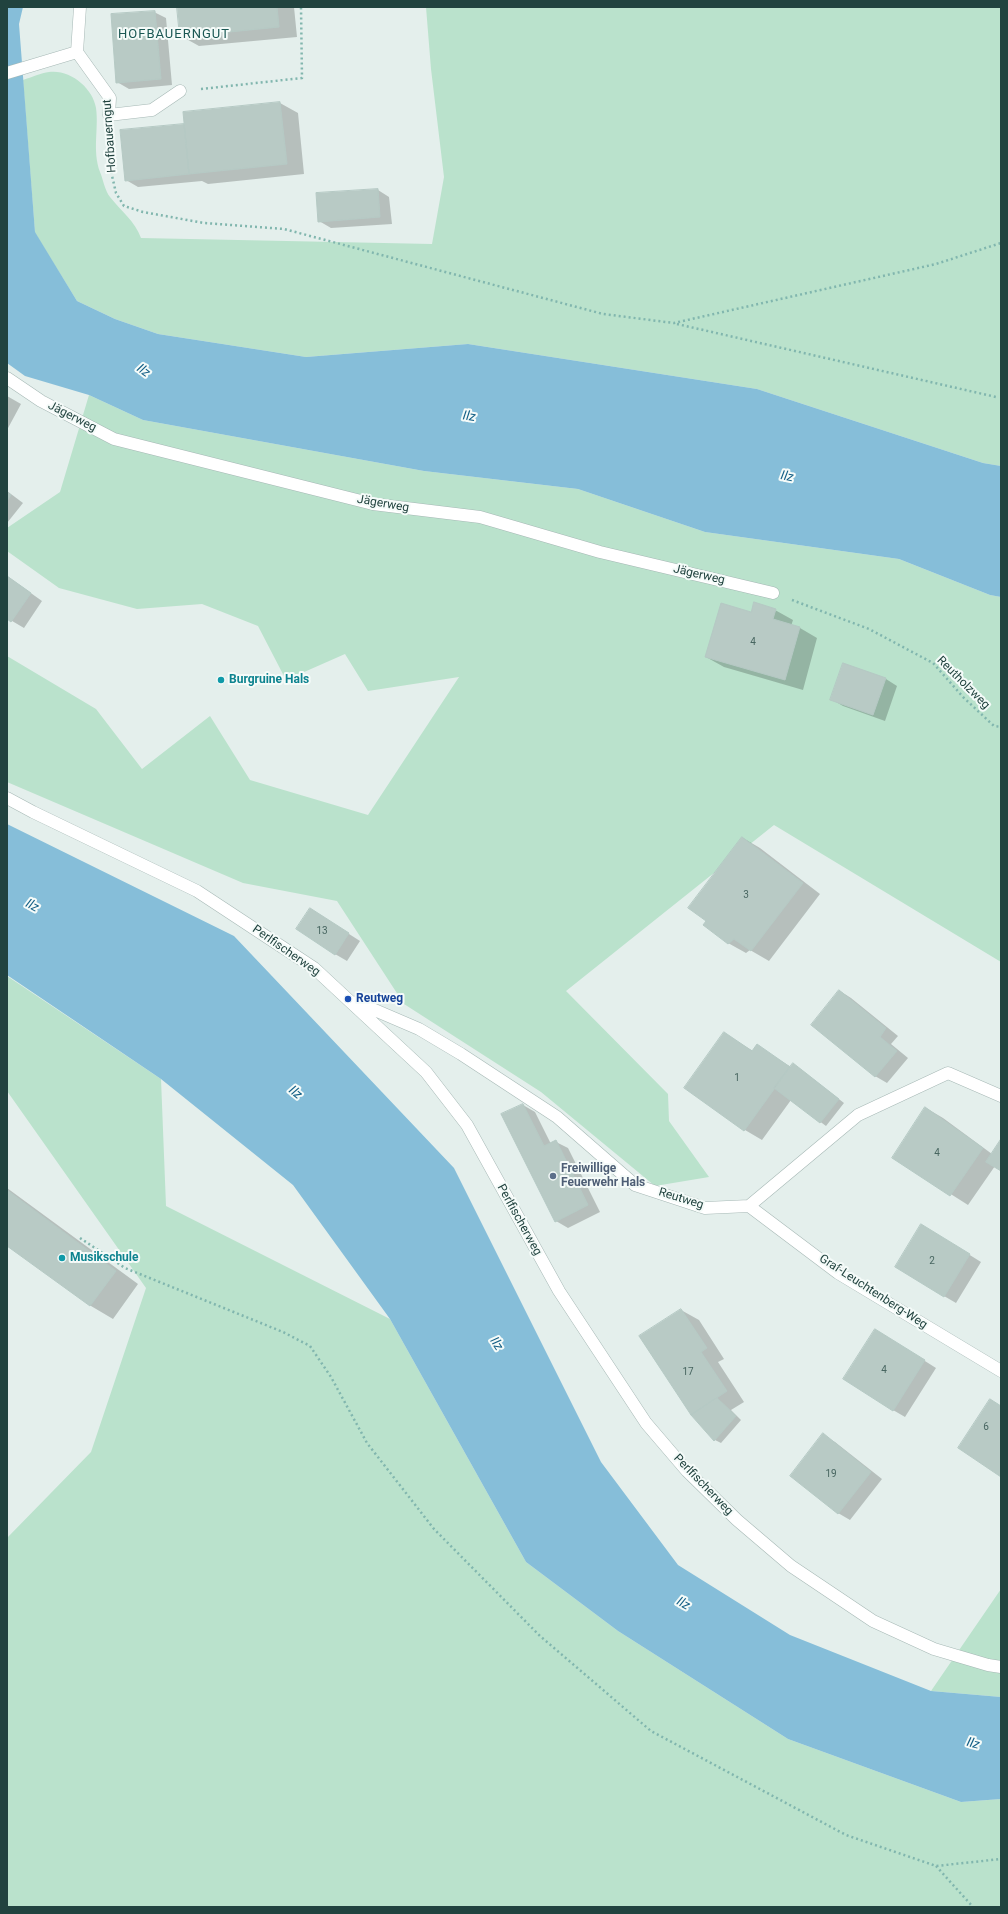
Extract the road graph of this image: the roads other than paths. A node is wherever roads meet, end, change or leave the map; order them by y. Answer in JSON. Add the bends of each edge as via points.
{"nodes":[{"id":1,"x":80,"y":7,"type":"edge"},
{"id":2,"x":76,"y":52,"type":"junction"},
{"id":3,"x":7,"y":73,"type":"edge"},
{"id":4,"x":180,"y":91,"type":"road end"},
{"id":5,"x":7,"y":378,"type":"edge"},
{"id":6,"x":773,"y":593,"type":"road end"},
{"id":7,"x":7,"y":798,"type":"edge"},
{"id":8,"x":348,"y":999,"type":"junction"},
{"id":9,"x":1001,"y":1096,"type":"edge"},
{"id":10,"x":750,"y":1206,"type":"junction"},
{"id":11,"x":1001,"y":1371,"type":"edge"},
{"id":12,"x":1001,"y":1667,"type":"edge"}],
"edges":[{"from":1,"to":2,"type":"street"},
{"from":2,"to":3,"type":"street"},
{"from":2,"to":4,"type":"street","name":"Hofbauerngut","via":[[110,98],[109,115],[152,110]]},
{"from":5,"to":6,"type":"street","name":"Jägerweg","via":[[41,401],[114,439],[373,504],[480,517],[600,552]]},
{"from":7,"to":8,"type":"street","name":"Perlfischerweg","via":[[197,891],[314,968]]},
{"from":8,"to":10,"type":"street","name":"Reutweg","via":[[420,1029],[461,1054],[557,1117],[635,1185],[704,1208]]},
{"from":8,"to":12,"type":"street","name":"Perlfischerweg","via":[[426,1072],[467,1126],[559,1291],[646,1423],[687,1471],[737,1520],[791,1566],[873,1621],[934,1649]]},
{"from":9,"to":10,"type":"street","via":[[948,1073],[858,1115]]},
{"from":10,"to":11,"type":"street","name":"Graf-Leuchtenberg-Weg","via":[[838,1273]]}]}
